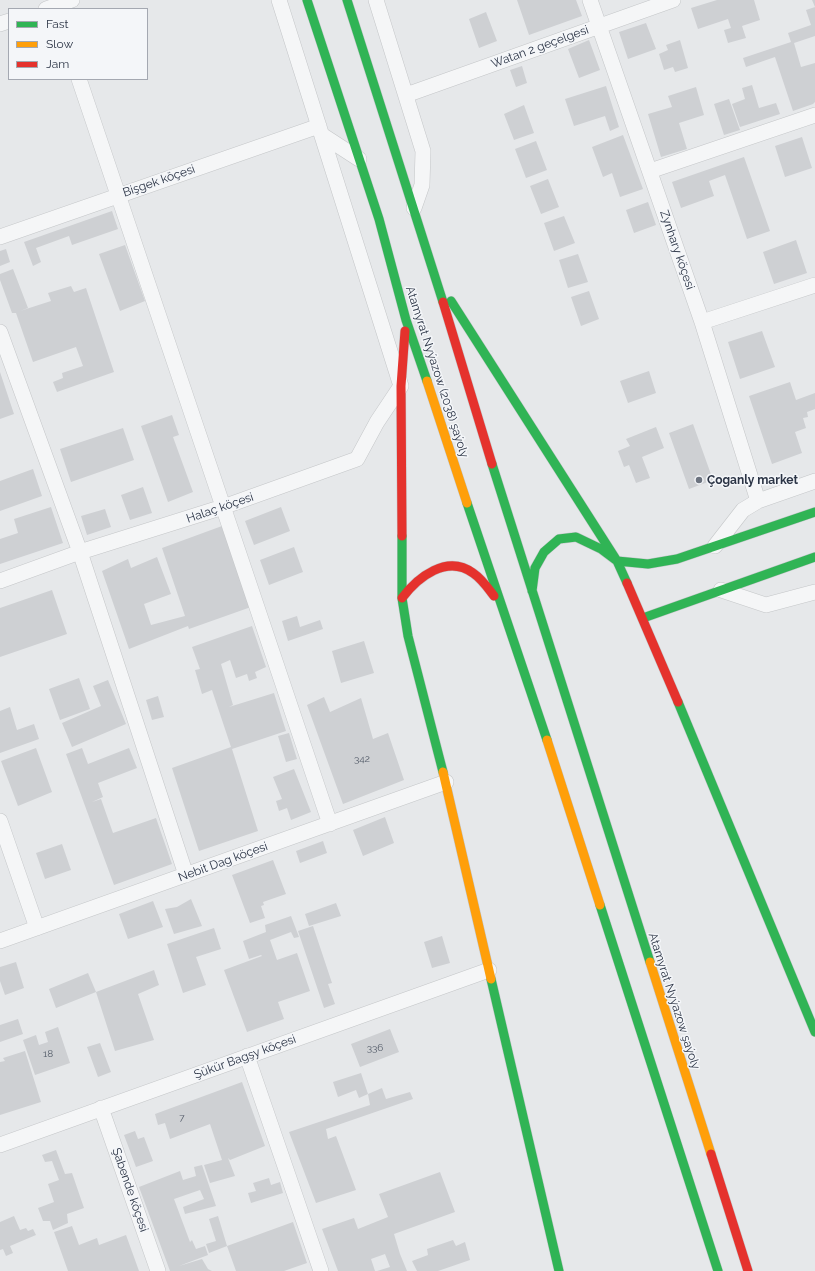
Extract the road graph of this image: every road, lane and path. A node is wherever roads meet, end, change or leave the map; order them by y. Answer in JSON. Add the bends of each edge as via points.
{"nodes":[{"id":1,"x":72,"y":0,"type":"edge"},
{"id":2,"x":279,"y":0,"type":"edge"},
{"id":3,"x":307,"y":0,"type":"edge"},
{"id":4,"x":347,"y":0,"type":"edge"},
{"id":5,"x":376,"y":0,"type":"edge"},
{"id":6,"x":590,"y":0,"type":"edge"},
{"id":7,"x":673,"y":0,"type":"edge"},
{"id":8,"x":52,"y":6,"type":"edge"},
{"id":9,"x":599,"y":26,"type":"junction"},
{"id":10,"x":80,"y":80,"type":"edge"},
{"id":11,"x":406,"y":95,"type":"junction"},
{"id":12,"x":815,"y":115,"type":"edge"},
{"id":13,"x":320,"y":130,"type":"junction"},
{"id":14,"x":359,"y":158,"type":"junction"},
{"id":15,"x":650,"y":171,"type":"junction"},
{"id":16,"x":119,"y":196,"type":"junction"},
{"id":17,"x":414,"y":208,"type":"junction"},
{"id":18,"x":0,"y":237,"type":"edge"},
{"id":19,"x":433,"y":272,"type":"junction"},
{"id":20,"x":815,"y":285,"type":"edge"},
{"id":21,"x":406,"y":320,"type":"junction"},
{"id":22,"x":702,"y":322,"type":"junction"},
{"id":23,"x":0,"y":332,"type":"edge"},
{"id":24,"x":402,"y":386,"type":"junction"},
{"id":25,"x":815,"y":481,"type":"edge"},
{"id":26,"x":758,"y":501,"type":"junction"},
{"id":27,"x":223,"y":508,"type":"junction"},
{"id":28,"x":815,"y":512,"type":"edge"},
{"id":29,"x":715,"y":546,"type":"junction"},
{"id":30,"x":80,"y":552,"type":"junction"},
{"id":31,"x":815,"y":557,"type":"edge"},
{"id":32,"x":617,"y":561,"type":"junction"},
{"id":33,"x":0,"y":581,"type":"edge"},
{"id":34,"x":721,"y":590,"type":"junction"},
{"id":35,"x":815,"y":592,"type":"edge"},
{"id":36,"x":532,"y":593,"type":"junction"},
{"id":37,"x":402,"y":598,"type":"junction"},
{"id":38,"x":502,"y":606,"type":"junction"},
{"id":39,"x":643,"y":618,"type":"junction"},
{"id":40,"x":578,"y":739,"type":"joint"},
{"id":41,"x":446,"y":782,"type":"junction"},
{"id":42,"x":0,"y":821,"type":"edge"},
{"id":43,"x":330,"y":824,"type":"junction"},
{"id":44,"x":186,"y":875,"type":"junction"},
{"id":45,"x":37,"y":928,"type":"junction"},
{"id":46,"x":0,"y":941,"type":"edge"},
{"id":47,"x":490,"y":970,"type":"junction"},
{"id":48,"x":815,"y":1032,"type":"edge"},
{"id":49,"x":247,"y":1056,"type":"junction"},
{"id":50,"x":101,"y":1108,"type":"junction"},
{"id":51,"x":0,"y":1145,"type":"edge"},
{"id":52,"x":158,"y":1271,"type":"edge"},
{"id":53,"x":321,"y":1271,"type":"edge"},
{"id":54,"x":559,"y":1271,"type":"edge"},
{"id":55,"x":718,"y":1271,"type":"edge"},
{"id":56,"x":748,"y":1271,"type":"edge"}],
"edges":[{"from":1,"to":8,"type":"street"},
{"from":2,"to":13,"type":"street"},
{"from":3,"to":14,"type":"main road","name":"Atamyrat Nyýazow (2038) şaýoly"},
{"from":4,"to":17,"type":"main road","name":"Atamyrat Nyýazow (2038) şaýoly"},
{"from":5,"to":11,"type":"street"},
{"from":6,"to":9,"type":"street","name":"Zynhary köçesi"},
{"from":7,"to":9,"type":"street","name":"Watan 2 geçelgesi"},
{"from":9,"to":11,"type":"street","name":"Watan 2 geçelgesi"},
{"from":9,"to":15,"type":"street","name":"Zynhary köçesi"},
{"from":10,"to":16,"type":"street"},
{"from":11,"to":17,"type":"street","via":[[424,151],[422,185]]},
{"from":12,"to":15,"type":"street"},
{"from":13,"to":14,"type":"street"},
{"from":13,"to":16,"type":"street","name":"Bişgek köçesi"},
{"from":13,"to":24,"type":"street"},
{"from":14,"to":21,"type":"main road","name":"Atamyrat Nyýazow (2038) şaýoly","via":[[379,219]]},
{"from":15,"to":22,"type":"street","name":"Zynhary köçesi"},
{"from":16,"to":18,"type":"street","name":"Bişgek köçesi"},
{"from":16,"to":27,"type":"street"},
{"from":17,"to":19,"type":"main road","name":"Atamyrat Nyýazow (2038) şaýoly"},
{"from":19,"to":32,"type":"main road"},
{"from":19,"to":36,"type":"main road","name":"Atamyrat Nyýazow (2038) şaýoly"},
{"from":20,"to":22,"type":"street"},
{"from":21,"to":24,"type":"main road"},
{"from":21,"to":38,"type":"main road","name":"Atamyrat Nyýazow (2038) şaýoly"},
{"from":22,"to":26,"type":"street","name":"Zynhary köçesi"},
{"from":23,"to":30,"type":"street"},
{"from":24,"to":27,"type":"street","name":"Halaç köçesi","via":[[377,422],[357,459]]},
{"from":24,"to":37,"type":"main road"},
{"from":25,"to":26,"type":"street"},
{"from":26,"to":29,"type":"street","via":[[743,510]]},
{"from":27,"to":30,"type":"street","name":"Halaç köçesi"},
{"from":27,"to":43,"type":"street"},
{"from":28,"to":29,"type":"main road"},
{"from":29,"to":32,"type":"main road","via":[[677,559],[648,564]]},
{"from":30,"to":33,"type":"street","name":"Halaç köçesi"},
{"from":30,"to":44,"type":"street"},
{"from":31,"to":34,"type":"main road"},
{"from":32,"to":36,"type":"main road","via":[[601,548],[576,537],[559,539],[544,552],[535,568]]},
{"from":32,"to":39,"type":"main road"},
{"from":34,"to":35,"type":"street","via":[[766,605]]},
{"from":34,"to":39,"type":"main road"},
{"from":36,"to":40,"type":"main road","name":"Atamyrat Nyýazow (2038) şaýoly"},
{"from":37,"to":38,"type":"main road","via":[[411,585],[427,572],[444,566],[458,567],[479,577]]},
{"from":37,"to":41,"type":"main road","via":[[408,636]]},
{"from":38,"to":55,"type":"main road","name":"Atamyrat Nyýazow (2038) şaýoly"},
{"from":39,"to":48,"type":"main road"},
{"from":40,"to":56,"type":"main road","name":"Atamyrat Nyýazow şaýoly"},
{"from":41,"to":43,"type":"street","name":"Nebit Dag köçesi"},
{"from":41,"to":47,"type":"main road"},
{"from":42,"to":45,"type":"street"},
{"from":43,"to":44,"type":"street","name":"Nebit Dag köçesi"},
{"from":44,"to":45,"type":"street","name":"Nebit Dag köçesi"},
{"from":45,"to":46,"type":"street","name":"Nebit Dag köçesi"},
{"from":47,"to":49,"type":"street","name":"Şükür Bagşy köçesi"},
{"from":47,"to":54,"type":"main road"},
{"from":49,"to":50,"type":"street","name":"Şükür Bagşy köçesi"},
{"from":49,"to":53,"type":"street"},
{"from":50,"to":51,"type":"street","name":"Şükür Bagşy köçesi"},
{"from":50,"to":52,"type":"street","name":"Şabende köçesi"}]}
